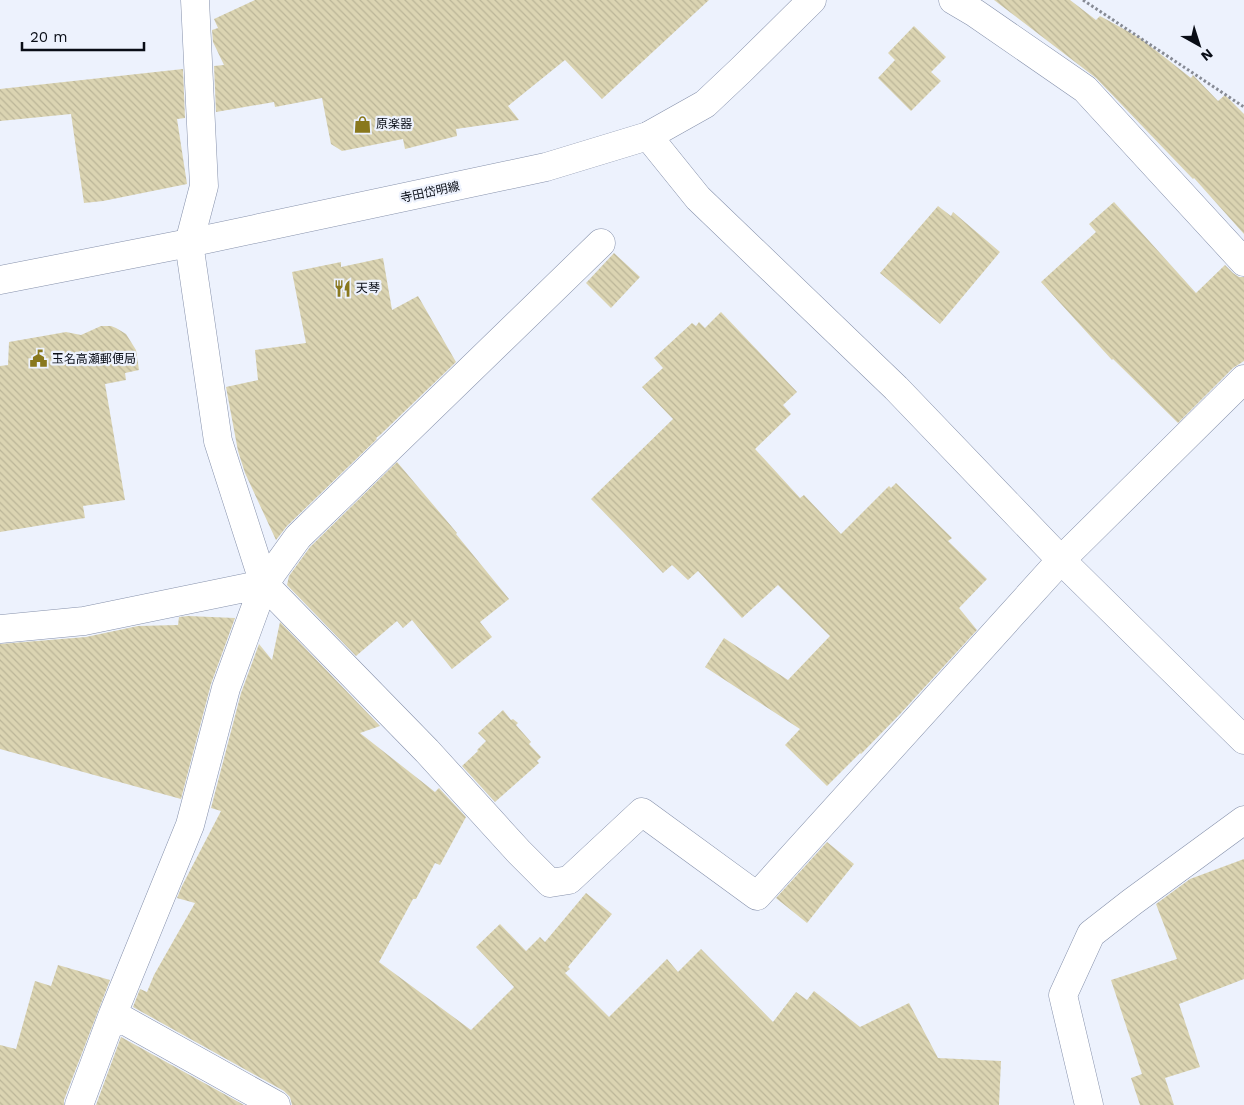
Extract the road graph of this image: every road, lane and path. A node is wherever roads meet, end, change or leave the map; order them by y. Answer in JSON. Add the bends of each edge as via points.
{"nodes":[{"id":1,"x":195,"y":0,"type":"edge"},
{"id":2,"x":812,"y":0,"type":"edge"},
{"id":3,"x":953,"y":0,"type":"edge"},
{"id":4,"x":1082,"y":0,"type":"edge"},
{"id":5,"x":1244,"y":107,"type":"edge"},
{"id":6,"x":648,"y":136,"type":"junction"},
{"id":7,"x":189,"y":243,"type":"junction"},
{"id":8,"x":601,"y":243,"type":"dead end"},
{"id":9,"x":1244,"y":262,"type":"edge"},
{"id":10,"x":0,"y":280,"type":"edge"},
{"id":11,"x":1244,"y":379,"type":"edge"},
{"id":12,"x":1061,"y":560,"type":"junction"},
{"id":13,"x":264,"y":584,"type":"junction"},
{"id":14,"x":0,"y":629,"type":"edge"},
{"id":15,"x":1244,"y":740,"type":"edge"},
{"id":16,"x":1244,"y":820,"type":"edge"},
{"id":17,"x":113,"y":1014,"type":"junction"},
{"id":18,"x":79,"y":1105,"type":"edge"},
{"id":19,"x":276,"y":1105,"type":"edge"},
{"id":20,"x":1089,"y":1105,"type":"edge"}],
"edges":[{"from":1,"to":7,"type":"street","via":[[204,186]]},
{"from":2,"to":6,"type":"street","name":"寺田岱明線","via":[[705,104]]},
{"from":3,"to":9,"type":"street","via":[[1086,89]]},
{"from":4,"to":5,"type":"path"},
{"from":6,"to":7,"type":"street","name":"寺田岱明線","via":[[546,167]]},
{"from":6,"to":12,"type":"street","via":[[698,198],[896,388]]},
{"from":7,"to":10,"type":"street","name":"寺田岱明線"},
{"from":7,"to":13,"type":"street","via":[[218,441]]},
{"from":8,"to":13,"type":"street","via":[[298,537]]},
{"from":11,"to":12,"type":"street"},
{"from":12,"to":13,"type":"street","via":[[757,896],[642,812],[569,880],[550,883]]},
{"from":12,"to":15,"type":"street"},
{"from":13,"to":14,"type":"street","via":[[84,621]]},
{"from":13,"to":17,"type":"street","via":[[226,688],[190,825]]},
{"from":16,"to":20,"type":"street","via":[[1091,934],[1063,995]]},
{"from":17,"to":18,"type":"street"},
{"from":17,"to":19,"type":"street"}]}
